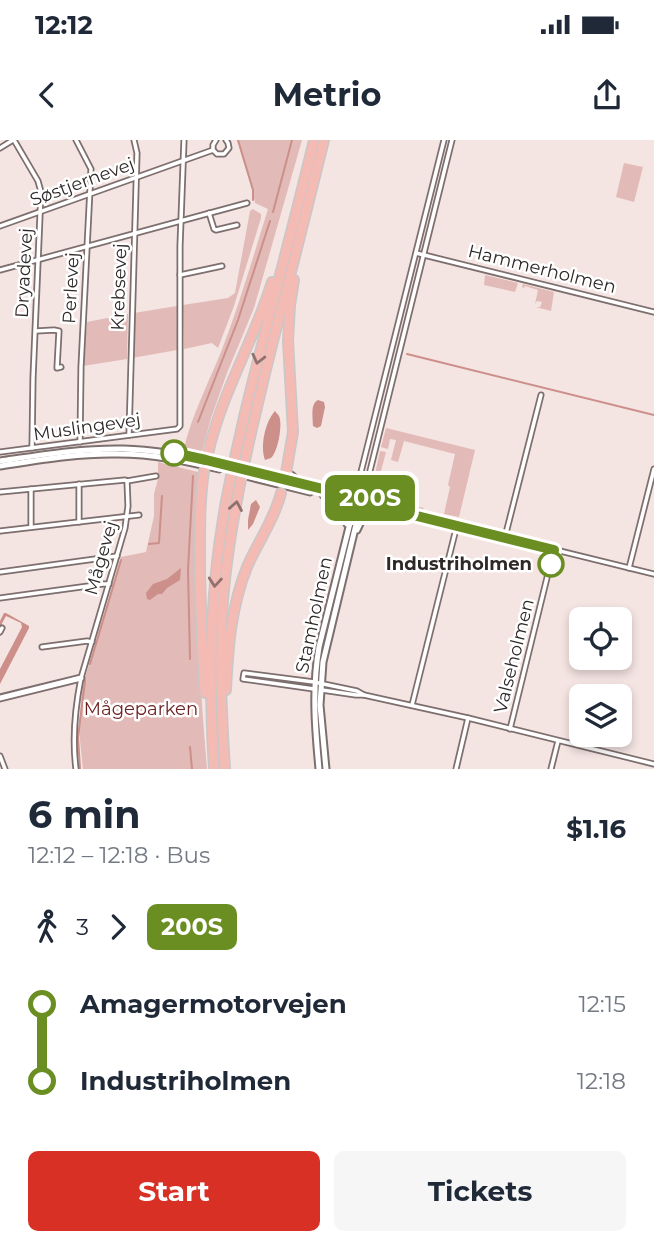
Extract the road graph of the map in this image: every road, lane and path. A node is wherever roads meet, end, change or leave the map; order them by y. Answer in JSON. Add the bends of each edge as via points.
{"nodes":[{"id":1,"x":14,"y":140,"type":"edge"},
{"id":2,"x":76,"y":140,"type":"edge"},
{"id":3,"x":134,"y":140,"type":"edge"},
{"id":4,"x":184,"y":140,"type":"edge"},
{"id":5,"x":216,"y":140,"type":"edge"},
{"id":6,"x":226,"y":140,"type":"edge"},
{"id":7,"x":314,"y":140,"type":"edge"},
{"id":8,"x":324,"y":140,"type":"edge"},
{"id":9,"x":452,"y":140,"type":"edge"},
{"id":10,"x":444,"y":142,"type":"edge"},
{"id":11,"x":451,"y":147,"type":"junction"},
{"id":12,"x":0,"y":148,"type":"edge"},
{"id":13,"x":213,"y":150,"type":"junction"},
{"id":14,"x":184,"y":160,"type":"junction"},
{"id":15,"x":310,"y":174,"type":"junction"},
{"id":16,"x":136,"y":177,"type":"junction"},
{"id":17,"x":90,"y":194,"type":"junction"},
{"id":18,"x":247,"y":203,"type":"dead end"},
{"id":19,"x":40,"y":212,"type":"junction"},
{"id":20,"x":209,"y":213,"type":"junction"},
{"id":21,"x":181,"y":220,"type":"junction"},
{"id":22,"x":237,"y":225,"type":"dead end"},
{"id":23,"x":0,"y":226,"type":"edge"},
{"id":24,"x":135,"y":233,"type":"junction"},
{"id":25,"x":88,"y":246,"type":"junction"},
{"id":26,"x":416,"y":253,"type":"junction"},
{"id":27,"x":423,"y":254,"type":"junction"},
{"id":28,"x":39,"y":259,"type":"junction"},
{"id":29,"x":222,"y":266,"type":"dead end"},
{"id":30,"x":0,"y":270,"type":"edge"},
{"id":31,"x":180,"y":275,"type":"junction"},
{"id":32,"x":654,"y":312,"type":"edge"},
{"id":33,"x":35,"y":331,"type":"junction"},
{"id":34,"x":61,"y":367,"type":"dead end"},
{"id":35,"x":387,"y":368,"type":"junction"},
{"id":36,"x":394,"y":370,"type":"junction"},
{"id":37,"x":541,"y":395,"type":"dead end"},
{"id":38,"x":129,"y":435,"type":"junction"},
{"id":39,"x":80,"y":442,"type":"junction"},
{"id":40,"x":32,"y":448,"type":"junction"},
{"id":41,"x":0,"y":453,"type":"edge"},
{"id":42,"x":0,"y":463,"type":"edge"},
{"id":43,"x":206,"y":463,"type":"junction"},
{"id":44,"x":220,"y":466,"type":"junction"},
{"id":45,"x":654,"y":469,"type":"edge"},
{"id":46,"x":254,"y":475,"type":"junction"},
{"id":47,"x":156,"y":477,"type":"dead end"},
{"id":48,"x":285,"y":480,"type":"junction"},
{"id":49,"x":127,"y":481,"type":"junction"},
{"id":50,"x":79,"y":484,"type":"junction"},
{"id":51,"x":357,"y":488,"type":"junction"},
{"id":52,"x":31,"y":489,"type":"junction"},
{"id":53,"x":365,"y":491,"type":"junction"},
{"id":54,"x":0,"y":492,"type":"edge"},
{"id":55,"x":324,"y":492,"type":"junction"},
{"id":56,"x":350,"y":492,"type":"junction"},
{"id":57,"x":370,"y":499,"type":"junction"},
{"id":58,"x":346,"y":502,"type":"junction"},
{"id":59,"x":368,"y":506,"type":"junction"},
{"id":60,"x":356,"y":511,"type":"junction"},
{"id":61,"x":403,"y":512,"type":"junction"},
{"id":62,"x":139,"y":516,"type":"dead end"},
{"id":63,"x":127,"y":517,"type":"junction"},
{"id":64,"x":79,"y":522,"type":"junction"},
{"id":65,"x":457,"y":525,"type":"junction"},
{"id":66,"x":31,"y":527,"type":"junction"},
{"id":67,"x":0,"y":531,"type":"edge"},
{"id":68,"x":505,"y":537,"type":"junction"},
{"id":69,"x":349,"y":538,"type":"junction"},
{"id":70,"x":554,"y":550,"type":"junction"},
{"id":71,"x":117,"y":556,"type":"junction"},
{"id":72,"x":629,"y":568,"type":"junction"},
{"id":73,"x":0,"y":572,"type":"edge"},
{"id":74,"x":654,"y":574,"type":"edge"},
{"id":75,"x":109,"y":584,"type":"junction"},
{"id":76,"x":0,"y":598,"type":"edge"},
{"id":77,"x":92,"y":642,"type":"junction"},
{"id":78,"x":42,"y":648,"type":"dead end"},
{"id":79,"x":81,"y":678,"type":"junction"},
{"id":80,"x":317,"y":686,"type":"junction"},
{"id":81,"x":0,"y":698,"type":"edge"},
{"id":82,"x":412,"y":705,"type":"junction"},
{"id":83,"x":468,"y":718,"type":"junction"},
{"id":84,"x":510,"y":729,"type":"junction"},
{"id":85,"x":558,"y":741,"type":"junction"},
{"id":86,"x":0,"y":756,"type":"edge"},
{"id":87,"x":654,"y":764,"type":"edge"},
{"id":88,"x":5,"y":769,"type":"edge"},
{"id":89,"x":76,"y":769,"type":"edge"},
{"id":90,"x":214,"y":769,"type":"edge"},
{"id":91,"x":225,"y":769,"type":"edge"},
{"id":92,"x":319,"y":769,"type":"edge"},
{"id":93,"x":326,"y":769,"type":"edge"},
{"id":94,"x":456,"y":769,"type":"edge"},
{"id":95,"x":551,"y":769,"type":"edge"}],
"edges":[{"from":1,"to":12,"type":"street"},
{"from":1,"to":19,"type":"street","name":"Dryadevej","via":[[40,187]]},
{"from":2,"to":17,"type":"street","name":"Perlevej","via":[[90,165]]},
{"from":3,"to":16,"type":"street","name":"Krebsevej"},
{"from":4,"to":14,"type":"street"},
{"from":5,"to":13,"type":"street"},
{"from":6,"to":13,"type":"street","name":"Søstjernevej","via":[[226,153],[219,155]]},
{"from":7,"to":15,"type":"highway"},
{"from":8,"to":15,"type":"highway"},
{"from":9,"to":11,"type":"street"},
{"from":10,"to":11,"type":"street"},
{"from":10,"to":26,"type":"street"},
{"from":11,"to":27,"type":"street"},
{"from":13,"to":14,"type":"street","name":"Søstjernevej"},
{"from":14,"to":16,"type":"street","name":"Søstjernevej"},
{"from":14,"to":21,"type":"street"},
{"from":15,"to":43,"type":"highway","via":[[256,326],[226,393]]},
{"from":15,"to":48,"type":"highway","via":[[290,305],[293,432]]},
{"from":15,"to":90,"type":"highway","one_way":true,"via":[[255,373],[221,527],[211,644]]},
{"from":91,"to":15,"type":"highway","one_way":true,"via":[[220,643],[232,528]]},
{"from":16,"to":17,"type":"street","name":"Søstjernevej"},
{"from":16,"to":24,"type":"street","name":"Krebsevej"},
{"from":17,"to":19,"type":"street","name":"Søstjernevej"},
{"from":17,"to":25,"type":"street","name":"Perlevej"},
{"from":18,"to":20,"type":"street"},
{"from":19,"to":23,"type":"street","name":"Søstjernevej"},
{"from":19,"to":28,"type":"street","name":"Dryadevej"},
{"from":20,"to":21,"type":"street"},
{"from":20,"to":22,"type":"street","via":[[216,230]]},
{"from":21,"to":24,"type":"street"},
{"from":21,"to":31,"type":"street"},
{"from":24,"to":25,"type":"street"},
{"from":24,"to":38,"type":"street","name":"Krebsevej"},
{"from":25,"to":28,"type":"street"},
{"from":25,"to":39,"type":"street","name":"Perlevej"},
{"from":26,"to":27,"type":"street"},
{"from":26,"to":35,"type":"street"},
{"from":27,"to":32,"type":"street","name":"Hammerholmen"},
{"from":27,"to":36,"type":"street"},
{"from":28,"to":30,"type":"street"},
{"from":28,"to":33,"type":"street","name":"Dryadevej"},
{"from":29,"to":31,"type":"street"},
{"from":31,"to":38,"type":"street","name":"Muslingevej","via":[[180,426]]},
{"from":33,"to":34,"type":"street","name":"Dryadevej","via":[[59,331],[57,368]]},
{"from":33,"to":40,"type":"street","name":"Dryadevej"},
{"from":35,"to":36,"type":"street"},
{"from":35,"to":51,"type":"street"},
{"from":36,"to":53,"type":"street"},
{"from":37,"to":68,"type":"street"},
{"from":38,"to":39,"type":"street","name":"Muslingevej"},
{"from":39,"to":40,"type":"street","name":"Muslingevej"},
{"from":40,"to":41,"type":"street","name":"Muslingevej"},
{"from":42,"to":43,"type":"street","via":[[114,449],[164,452]]},
{"from":43,"to":44,"type":"street"},
{"from":43,"to":90,"type":"highway","via":[[201,612]]},
{"from":44,"to":46,"type":"street","bridge":true},
{"from":44,"to":46,"type":"street","bridge":true},
{"from":45,"to":72,"type":"street"},
{"from":46,"to":48,"type":"street"},
{"from":47,"to":49,"type":"street"},
{"from":48,"to":48,"type":"street","via":[[311,489],[302,484]]},
{"from":48,"to":91,"type":"highway","via":[[235,605],[228,650]]},
{"from":49,"to":50,"type":"street"},
{"from":49,"to":63,"type":"street","name":"Mågevej"},
{"from":50,"to":52,"type":"street"},
{"from":50,"to":64,"type":"street"},
{"from":51,"to":53,"type":"street"},
{"from":51,"to":56,"type":"street"},
{"from":52,"to":54,"type":"street"},
{"from":52,"to":66,"type":"street"},
{"from":53,"to":57,"type":"street"},
{"from":55,"to":56,"type":"street"},
{"from":55,"to":58,"type":"street"},
{"from":55,"to":69,"type":"street","via":[[348,514]]},
{"from":56,"to":58,"type":"street"},
{"from":57,"to":59,"type":"street"},
{"from":57,"to":61,"type":"street"},
{"from":58,"to":60,"type":"street"},
{"from":59,"to":60,"type":"street"},
{"from":59,"to":61,"type":"street"},
{"from":60,"to":69,"type":"street","name":"Stamholmen"},
{"from":61,"to":65,"type":"street"},
{"from":61,"to":69,"type":"street","via":[[371,511]]},
{"from":62,"to":63,"type":"street"},
{"from":63,"to":64,"type":"street"},
{"from":63,"to":71,"type":"street","name":"Mågevej"},
{"from":64,"to":66,"type":"street"},
{"from":65,"to":68,"type":"street"},
{"from":65,"to":82,"type":"street"},
{"from":66,"to":67,"type":"street"},
{"from":68,"to":70,"type":"street"},
{"from":69,"to":80,"type":"street","name":"Stamholmen"},
{"from":70,"to":72,"type":"street"},
{"from":70,"to":84,"type":"street","name":"Valseholmen"},
{"from":71,"to":73,"type":"street"},
{"from":71,"to":75,"type":"street","name":"Mågevej"},
{"from":72,"to":74,"type":"street"},
{"from":75,"to":76,"type":"street"},
{"from":75,"to":77,"type":"street","name":"Mågevej"},
{"from":77,"to":78,"type":"street"},
{"from":77,"to":79,"type":"street","name":"Mågevej"},
{"from":79,"to":81,"type":"street"},
{"from":79,"to":89,"type":"street","name":"Mågevej","via":[[75,719]]},
{"from":80,"to":80,"type":"street","via":[[244,673],[243,679]]},
{"from":80,"to":82,"type":"street"},
{"from":80,"to":92,"type":"street","name":"Stamholmen","via":[[314,720]]},
{"from":80,"to":93,"type":"street","name":"Stamholmen"},
{"from":82,"to":83,"type":"street"},
{"from":83,"to":84,"type":"street"},
{"from":83,"to":94,"type":"street"},
{"from":84,"to":85,"type":"street"},
{"from":85,"to":87,"type":"street"},
{"from":85,"to":95,"type":"street"},
{"from":86,"to":88,"type":"street"}]}
